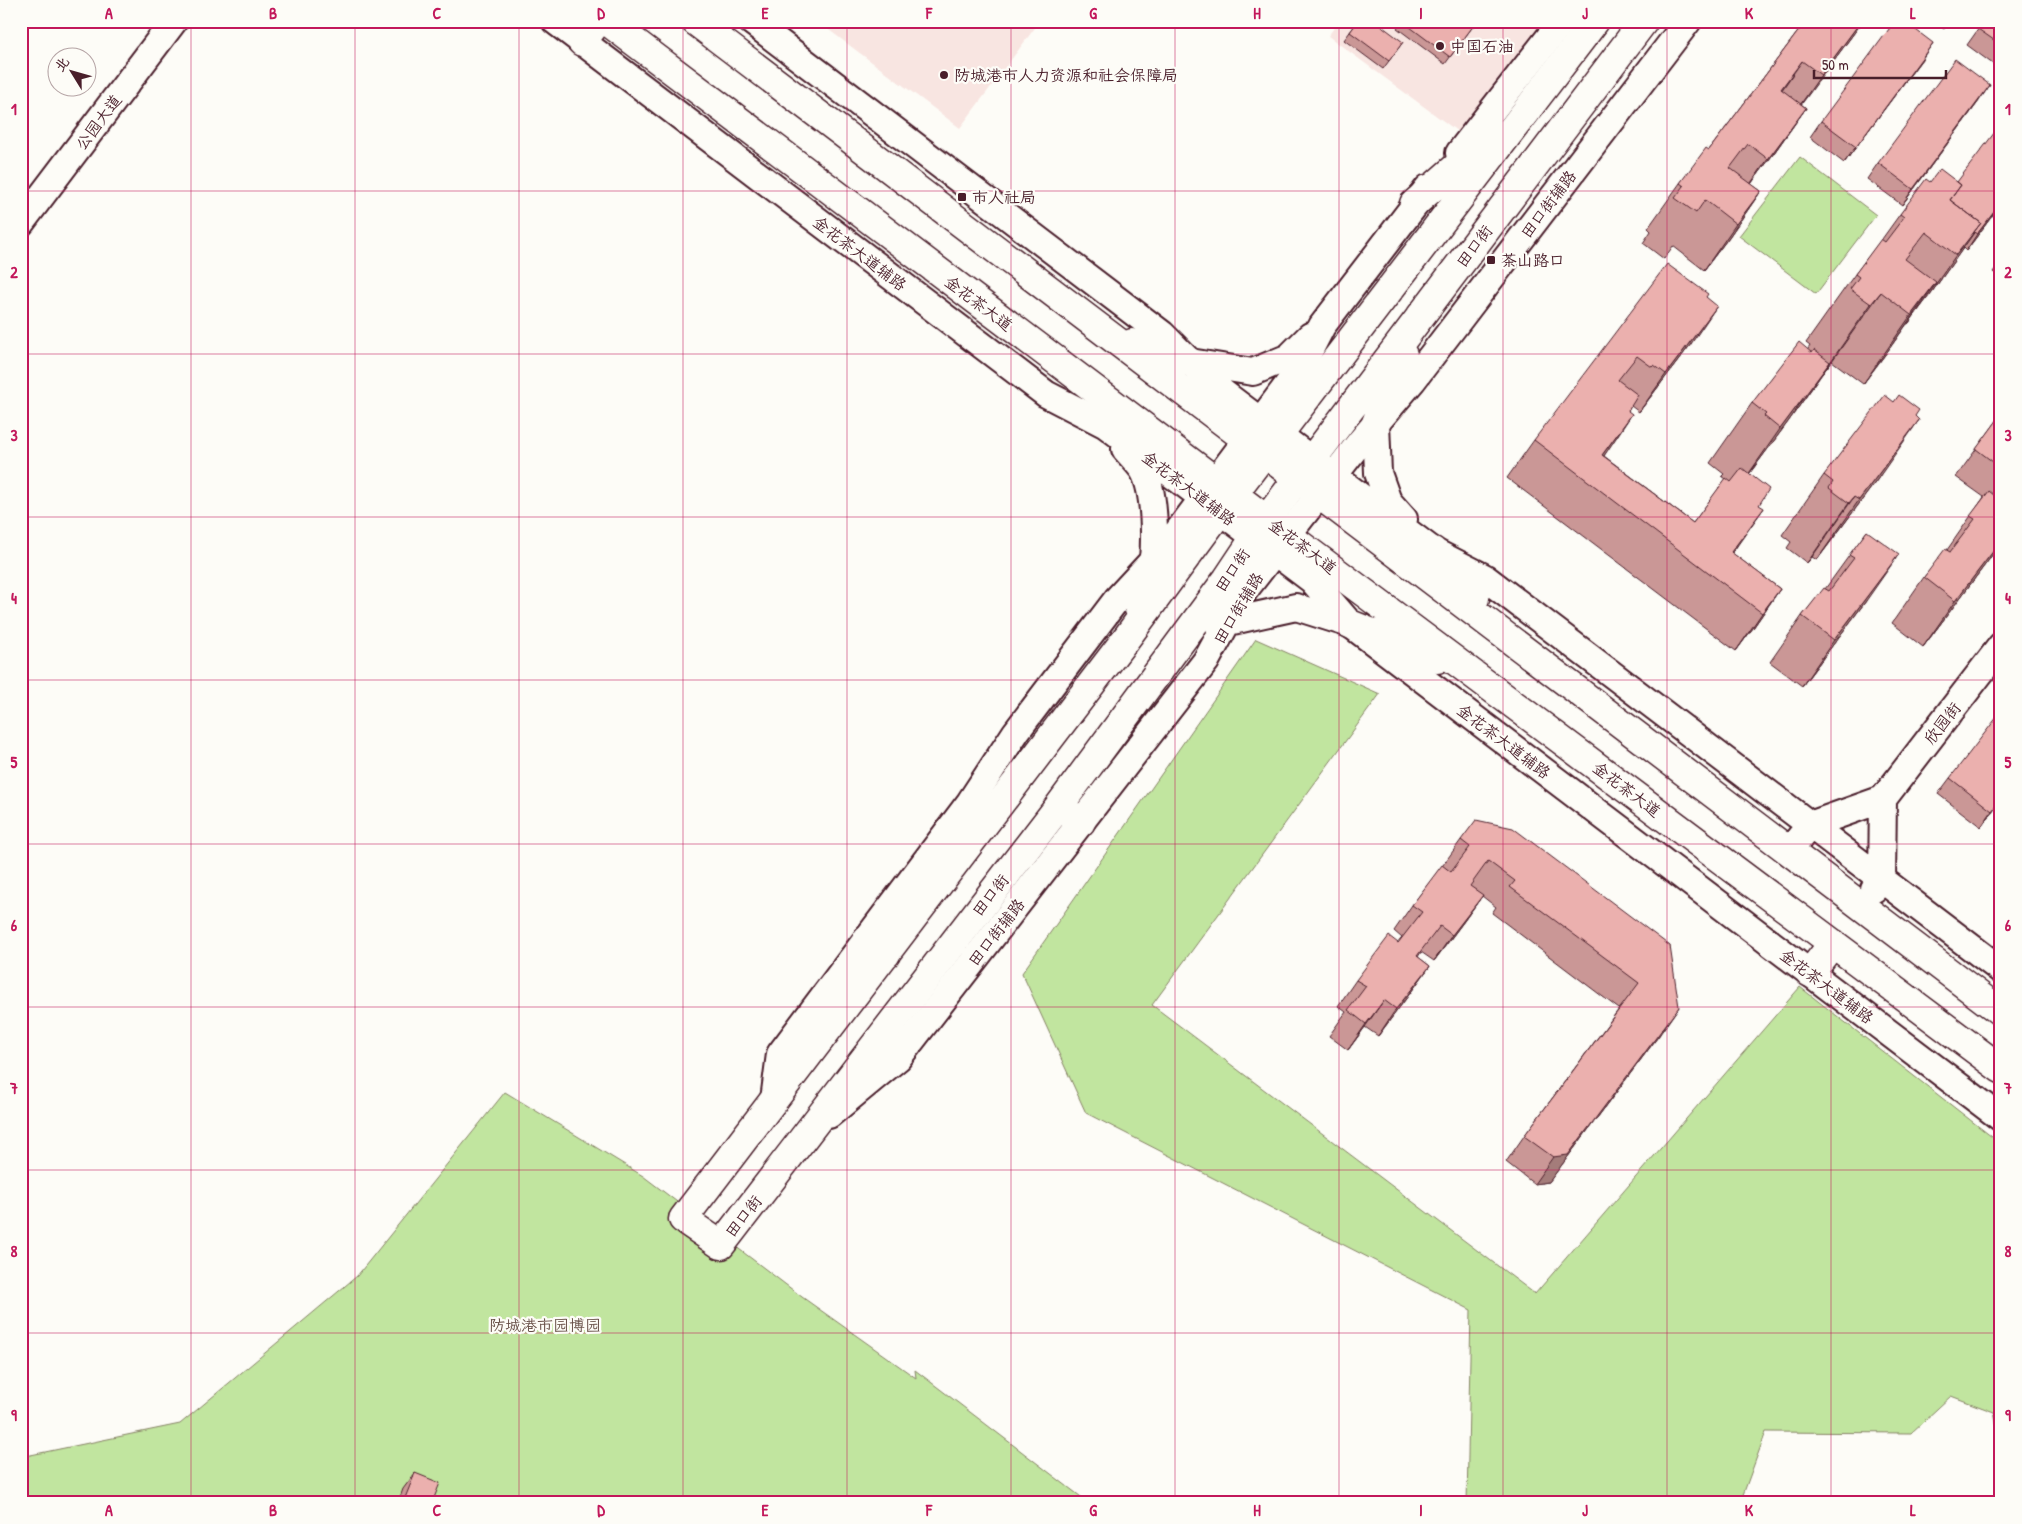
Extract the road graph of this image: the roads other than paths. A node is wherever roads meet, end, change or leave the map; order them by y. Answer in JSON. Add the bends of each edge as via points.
{"nodes":[{"id":1,"x":174,"y":21,"type":"edge"},
{"id":2,"x":555,"y":21,"type":"edge"},
{"id":3,"x":607,"y":21,"type":"edge"},
{"id":4,"x":695,"y":21,"type":"edge"},
{"id":5,"x":751,"y":21,"type":"edge"},
{"id":6,"x":1562,"y":21,"type":"edge"},
{"id":7,"x":1595,"y":21,"type":"edge"},
{"id":8,"x":1644,"y":21,"type":"edge"},
{"id":9,"x":1688,"y":21,"type":"edge"},
{"id":10,"x":590,"y":32,"type":"edge"},
{"id":11,"x":1543,"y":90,"type":"junction"},
{"id":12,"x":1414,"y":204,"type":"junction"},
{"id":13,"x":21,"y":223,"type":"edge"},
{"id":14,"x":1415,"y":323,"type":"junction"},
{"id":15,"x":1322,"y":326,"type":"junction"},
{"id":16,"x":1112,"y":337,"type":"junction"},
{"id":17,"x":1190,"y":362,"type":"junction"},
{"id":18,"x":1376,"y":423,"type":"junction"},
{"id":19,"x":1106,"y":425,"type":"junction"},
{"id":20,"x":1262,"y":437,"type":"junction"},
{"id":21,"x":1316,"y":477,"type":"junction"},
{"id":22,"x":1218,"y":496,"type":"junction"},
{"id":23,"x":1271,"y":536,"type":"junction"},
{"id":24,"x":1433,"y":551,"type":"junction"},
{"id":25,"x":1153,"y":560,"type":"junction"},
{"id":26,"x":1228,"y":622,"type":"junction"},
{"id":27,"x":1350,"y":624,"type":"junction"},
{"id":28,"x":1128,"y":636,"type":"junction"},
{"id":29,"x":1512,"y":641,"type":"junction"},
{"id":30,"x":2001,"y":646,"type":"edge"},
{"id":31,"x":1166,"y":662,"type":"junction"},
{"id":32,"x":1470,"y":672,"type":"junction"},
{"id":33,"x":1883,"y":799,"type":"junction"},
{"id":34,"x":1059,"y":806,"type":"junction"},
{"id":35,"x":1081,"y":822,"type":"junction"},
{"id":36,"x":1810,"y":825,"type":"junction"},
{"id":37,"x":1790,"y":851,"type":"junction"},
{"id":38,"x":1882,"y":880,"type":"junction"},
{"id":39,"x":1862,"y":906,"type":"junction"},
{"id":40,"x":1833,"y":943,"type":"junction"},
{"id":41,"x":876,"y":946,"type":"junction"},
{"id":42,"x":2001,"y":970,"type":"edge"},
{"id":43,"x":1810,"y":973,"type":"junction"},
{"id":44,"x":2001,"y":1012,"type":"edge"},
{"id":45,"x":2001,"y":1069,"type":"edge"},
{"id":46,"x":2001,"y":1118,"type":"edge"},
{"id":47,"x":808,"y":1131,"type":"junction"}],
"edges":[{"from":1,"to":13,"type":"street","name":"公园大道"},
{"from":2,"to":10,"type":"street","name":"金花茶大道辅路"},
{"from":3,"to":22,"type":"main road","name":"金花茶大道"},
{"from":4,"to":16,"type":"main road"},
{"from":5,"to":17,"type":"street","via":[[1162,334]]},
{"from":6,"to":12,"type":"street","via":[[1475,135]]},
{"from":7,"to":11,"type":"main road","name":"田口街"},
{"from":8,"to":14,"type":"main road","name":"田口街"},
{"from":9,"to":18,"type":"street","name":"田口街辅路","via":[[1413,380]]},
{"from":10,"to":19,"type":"street","name":"金花茶大道辅路","via":[[1046,394]]},
{"from":11,"to":12,"type":"main road"},
{"from":11,"to":20,"type":"main road","name":"田口街"},
{"from":12,"to":15,"type":"street"},
{"from":14,"to":18,"type":"main road"},
{"from":14,"to":21,"type":"main road","name":"田口街"},
{"from":15,"to":17,"type":"street","via":[[1288,357],[1253,372]]},
{"from":15,"to":20,"type":"street"},
{"from":16,"to":17,"type":"main road"},
{"from":16,"to":20,"type":"main road"},
{"from":17,"to":20,"type":"street"},
{"from":18,"to":21,"type":"street","name":"田口街辅路"},
{"from":18,"to":24,"type":"street","via":[[1378,473],[1388,501]]},
{"from":19,"to":22,"type":"street","name":"金花茶大道辅路"},
{"from":19,"to":25,"type":"street","via":[[1143,471],[1152,504]]},
{"from":20,"to":21,"type":"main road"},
{"from":20,"to":22,"type":"main road","name":"田口街"},
{"from":21,"to":23,"type":"main road","name":"田口街"},
{"from":21,"to":24,"type":"street"},
{"from":21,"to":29,"type":"main road"},
{"from":22,"to":23,"type":"main road","name":"金花茶大道"},
{"from":22,"to":25,"type":"street"},
{"from":22,"to":28,"type":"main road","name":"田口街"},
{"from":23,"to":26,"type":"street","name":"田口街辅路"},
{"from":23,"to":27,"type":"street","name":"金花茶大道辅路"},
{"from":23,"to":31,"type":"main road","name":"田口街","via":[[1227,579]]},
{"from":23,"to":32,"type":"main road","name":"金花茶大道"},
{"from":24,"to":29,"type":"main road"},
{"from":24,"to":36,"type":"street","via":[[1484,577]]},
{"from":25,"to":28,"type":"main road","via":[[1146,592]]},
{"from":25,"to":41,"type":"street","via":[[1111,606],[1016,732]]},
{"from":26,"to":27,"type":"street","via":[[1296,607]]},
{"from":26,"to":31,"type":"street"},
{"from":26,"to":35,"type":"street","name":"田口街辅路","via":[[1206,661]]},
{"from":27,"to":32,"type":"main road"},
{"from":27,"to":43,"type":"street","name":"金花茶大道辅路"},
{"from":28,"to":41,"type":"main road","name":"田口街"},
{"from":29,"to":37,"type":"main road"},
{"from":30,"to":33,"type":"street","name":"欣园街"},
{"from":31,"to":34,"type":"main road","name":"田口街"},
{"from":32,"to":40,"type":"main road","name":"金花茶大道"},
{"from":33,"to":36,"type":"street"},
{"from":33,"to":38,"type":"street"},
{"from":34,"to":35,"type":"main road"},
{"from":34,"to":47,"type":"main road","name":"田口街"},
{"from":35,"to":47,"type":"street","name":"田口街辅路","via":[[898,1058]]},
{"from":36,"to":37,"type":"street"},
{"from":36,"to":38,"type":"street"},
{"from":37,"to":39,"type":"main road"},
{"from":38,"to":39,"type":"street"},
{"from":38,"to":42,"type":"street"},
{"from":39,"to":44,"type":"main road"},
{"from":40,"to":43,"type":"main road"},
{"from":40,"to":45,"type":"main road","name":"金花茶大道"},
{"from":41,"to":47,"type":"main road","name":"田口街","via":[[774,1100],[683,1219],[721,1245]]},
{"from":43,"to":46,"type":"street","name":"金花茶大道辅路"}]}
